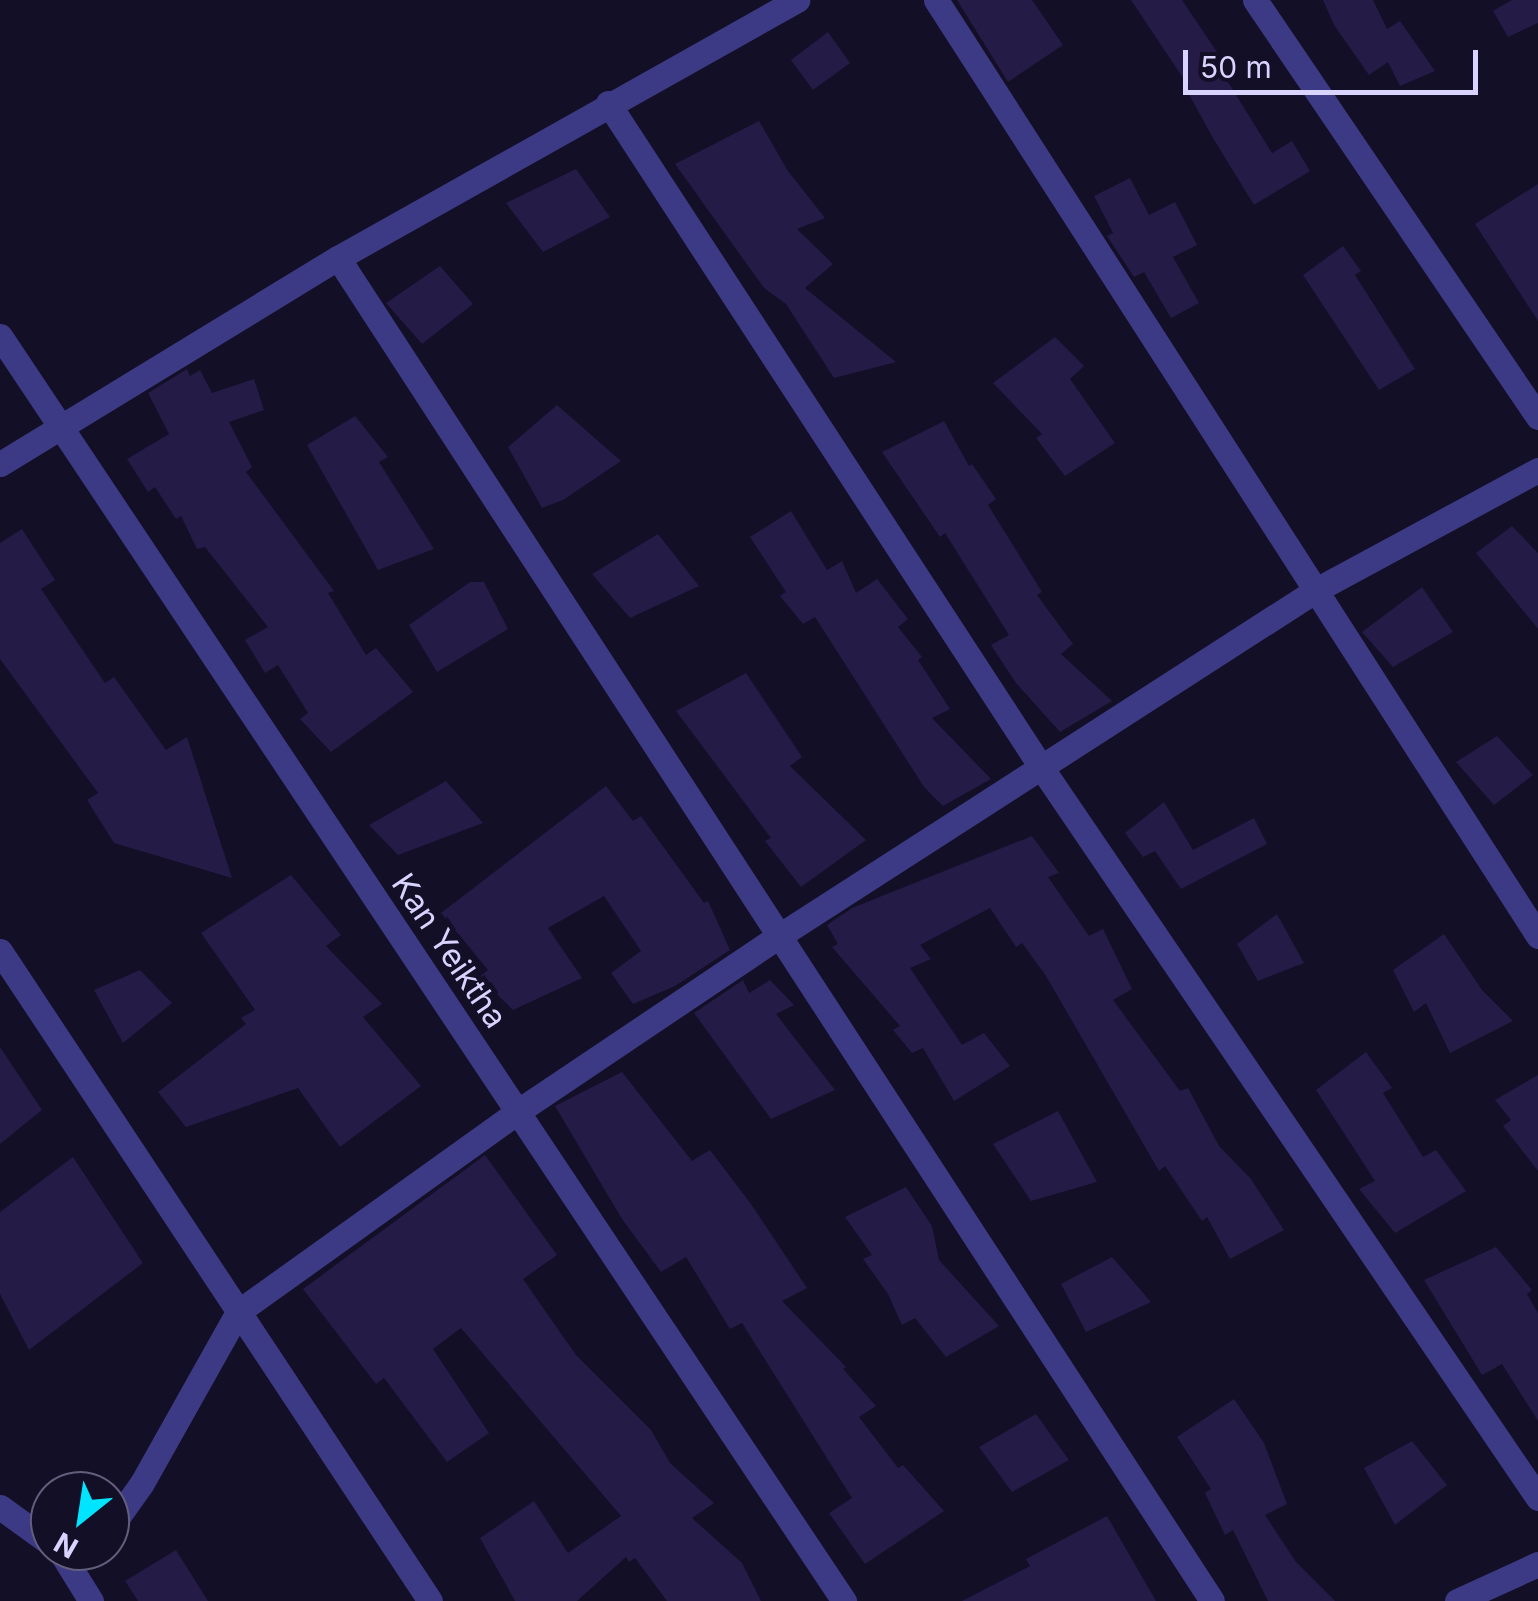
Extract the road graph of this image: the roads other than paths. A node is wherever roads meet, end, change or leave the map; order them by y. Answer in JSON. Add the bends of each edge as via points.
{"nodes":[{"id":1,"x":797,"y":0,"type":"edge"},
{"id":2,"x":936,"y":0,"type":"edge"},
{"id":3,"x":1255,"y":0,"type":"edge"},
{"id":4,"x":608,"y":104,"type":"junction"},
{"id":5,"x":338,"y":258,"type":"junction"},
{"id":6,"x":0,"y":336,"type":"edge"},
{"id":7,"x":1538,"y":417,"type":"edge"},
{"id":8,"x":59,"y":425,"type":"junction"},
{"id":9,"x":0,"y":464,"type":"edge"},
{"id":10,"x":1538,"y":470,"type":"edge"},
{"id":11,"x":1316,"y":590,"type":"junction"},
{"id":12,"x":1041,"y":767,"type":"junction"},
{"id":13,"x":779,"y":936,"type":"junction"},
{"id":14,"x":1538,"y":936,"type":"edge"},
{"id":15,"x":0,"y":951,"type":"edge"},
{"id":16,"x":517,"y":1112,"type":"junction"},
{"id":17,"x":238,"y":1312,"type":"junction"},
{"id":18,"x":1538,"y":1498,"type":"edge"},
{"id":19,"x":130,"y":1500,"type":"edge"},
{"id":20,"x":0,"y":1507,"type":"edge"},
{"id":21,"x":30,"y":1528,"type":"edge"},
{"id":22,"x":1538,"y":1564,"type":"edge"},
{"id":23,"x":74,"y":1571,"type":"edge"},
{"id":24,"x":91,"y":1601,"type":"edge"},
{"id":25,"x":430,"y":1601,"type":"edge"},
{"id":26,"x":844,"y":1601,"type":"edge"},
{"id":27,"x":1212,"y":1601,"type":"edge"},
{"id":28,"x":1457,"y":1601,"type":"edge"}],
"edges":[{"from":1,"to":4,"type":"street"},
{"from":2,"to":11,"type":"street"},
{"from":3,"to":7,"type":"street"},
{"from":4,"to":5,"type":"street"},
{"from":4,"to":12,"type":"street"},
{"from":5,"to":8,"type":"street"},
{"from":5,"to":13,"type":"street"},
{"from":6,"to":8,"type":"street","name":"Kan Yeiktha"},
{"from":8,"to":9,"type":"street"},
{"from":8,"to":16,"type":"street","name":"Kan Yeiktha"},
{"from":10,"to":11,"type":"street"},
{"from":11,"to":12,"type":"street"},
{"from":11,"to":14,"type":"street"},
{"from":12,"to":13,"type":"street"},
{"from":12,"to":18,"type":"street"},
{"from":13,"to":16,"type":"street"},
{"from":13,"to":27,"type":"street"},
{"from":15,"to":17,"type":"street"},
{"from":16,"to":17,"type":"street"},
{"from":16,"to":26,"type":"street","name":"Kan Yeiktha"},
{"from":17,"to":19,"type":"street"},
{"from":17,"to":25,"type":"street"},
{"from":20,"to":21,"type":"street"},
{"from":22,"to":28,"type":"street"},
{"from":23,"to":24,"type":"street"}]}
